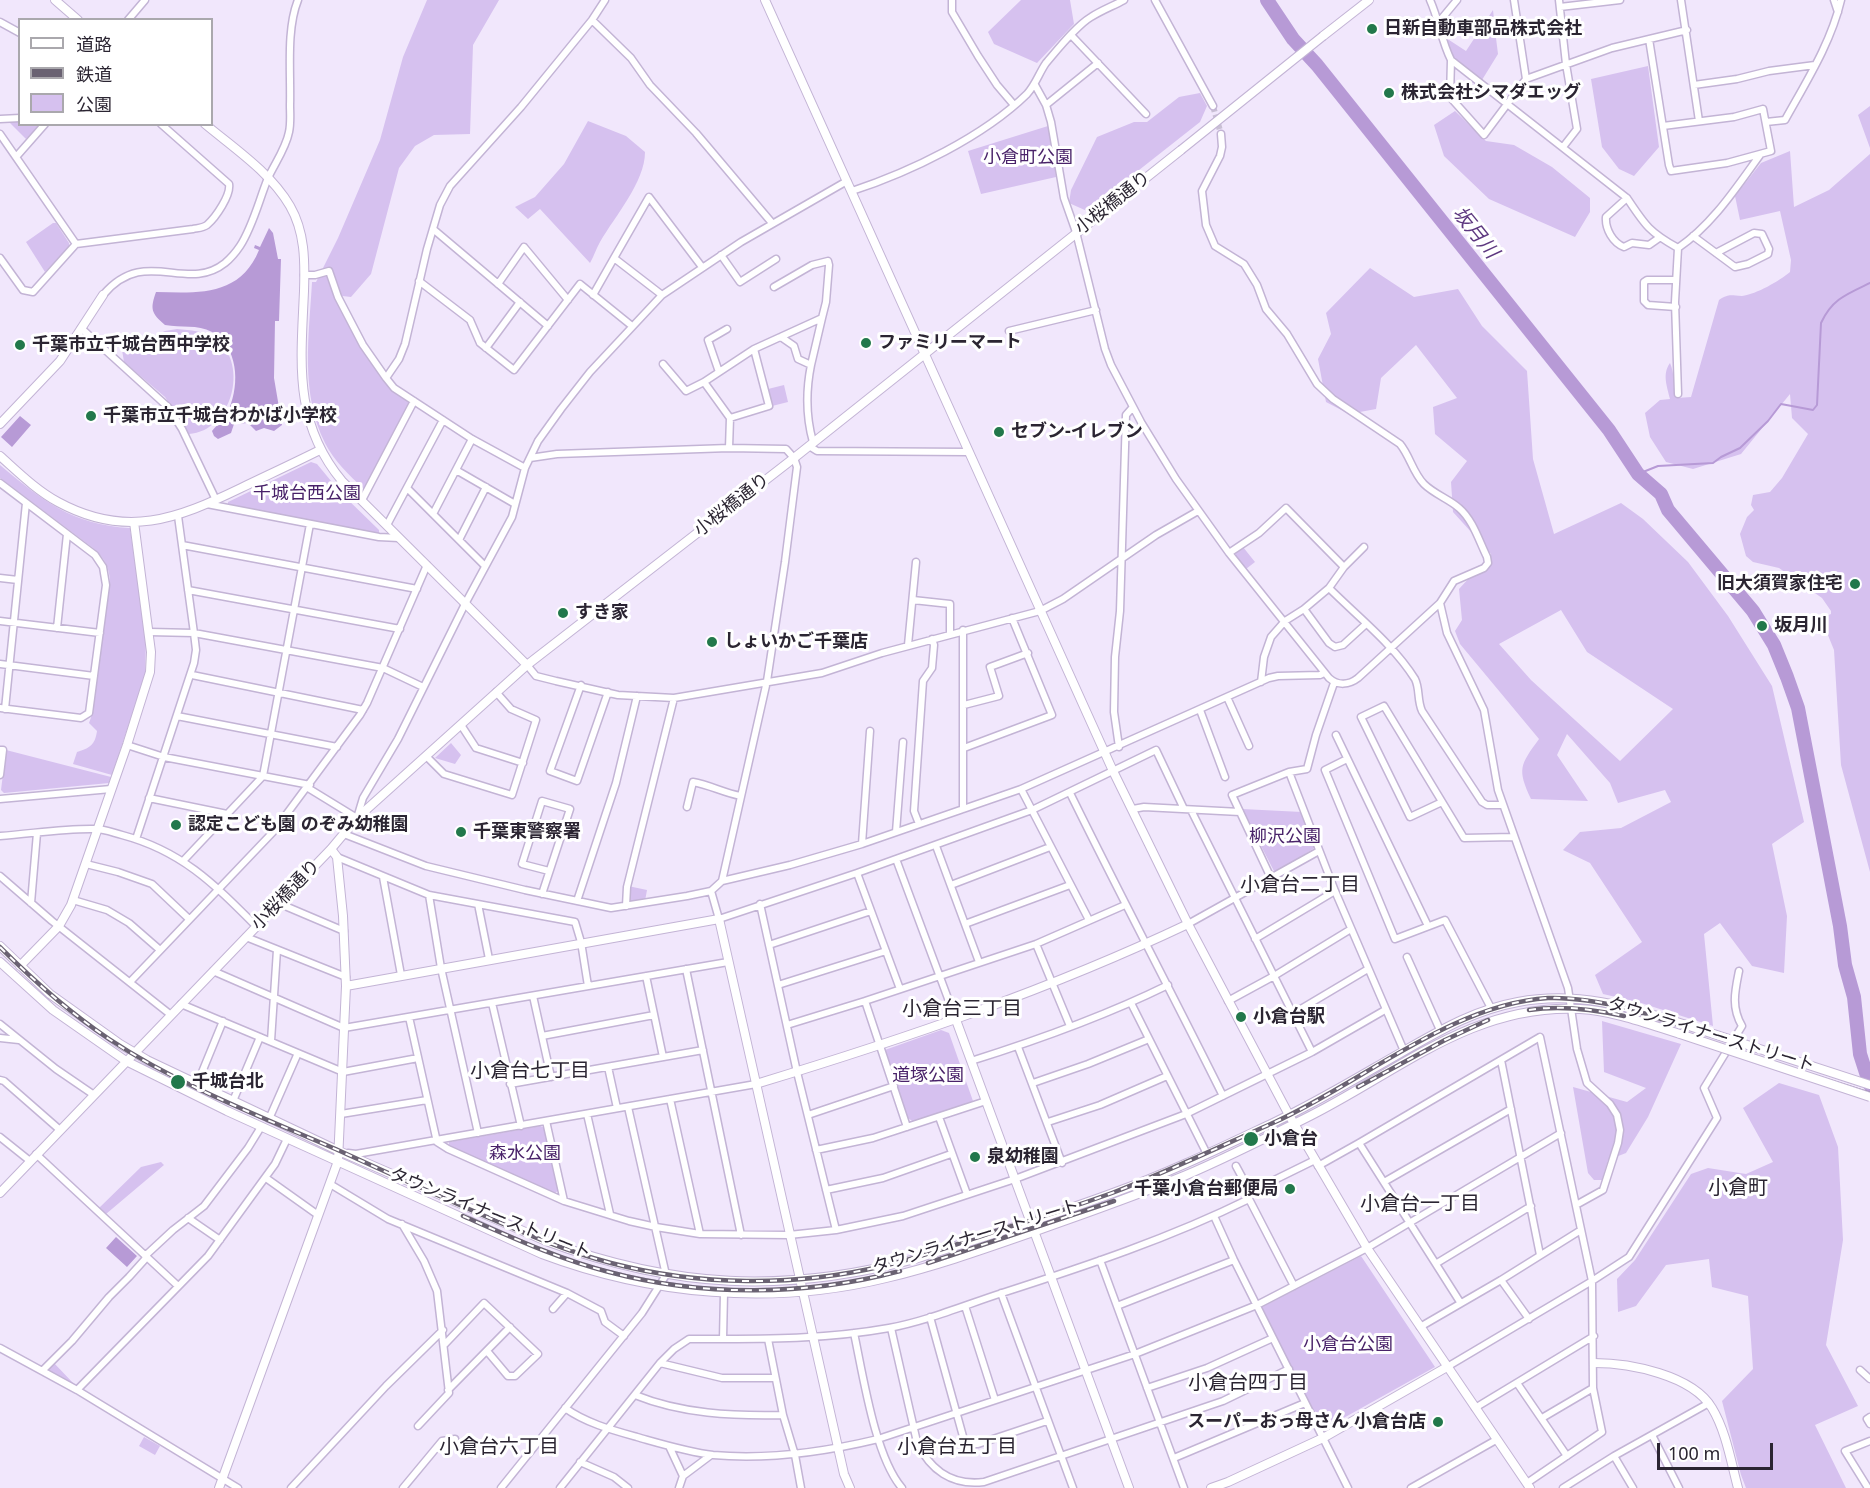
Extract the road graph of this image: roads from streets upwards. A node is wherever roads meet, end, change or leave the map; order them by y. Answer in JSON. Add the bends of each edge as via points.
{"nodes":[{"id":1,"x":55,"y":0,"type":"edge"},
{"id":2,"x":298,"y":0,"type":"edge"},
{"id":3,"x":604,"y":0,"type":"edge"},
{"id":4,"x":765,"y":0,"type":"edge"},
{"id":5,"x":952,"y":0,"type":"edge"},
{"id":6,"x":1124,"y":0,"type":"edge"},
{"id":7,"x":1155,"y":0,"type":"edge"},
{"id":8,"x":1369,"y":0,"type":"edge"},
{"id":9,"x":1430,"y":0,"type":"edge"},
{"id":10,"x":1456,"y":0,"type":"edge"},
{"id":11,"x":1514,"y":0,"type":"edge"},
{"id":12,"x":1620,"y":0,"type":"edge"},
{"id":13,"x":1681,"y":0,"type":"edge"},
{"id":14,"x":1834,"y":0,"type":"edge"},
{"id":15,"x":1841,"y":0,"type":"edge"},
{"id":16,"x":143,"y":1,"type":"edge"},
{"id":17,"x":1559,"y":3,"type":"edge"},
{"id":18,"x":1838,"y":12,"type":"junction"},
{"id":19,"x":76,"y":18,"type":"edge"},
{"id":20,"x":130,"y":18,"type":"edge"},
{"id":21,"x":592,"y":20,"type":"junction"},
{"id":22,"x":0,"y":22,"type":"edge"},
{"id":23,"x":1438,"y":23,"type":"junction"},
{"id":24,"x":1687,"y":30,"type":"junction"},
{"id":25,"x":18,"y":32,"type":"edge"},
{"id":26,"x":1071,"y":35,"type":"junction"},
{"id":27,"x":1649,"y":39,"type":"junction"},
{"id":28,"x":1451,"y":60,"type":"junction"},
{"id":29,"x":1098,"y":63,"type":"junction"},
{"id":30,"x":1566,"y":64,"type":"junction"},
{"id":31,"x":1815,"y":65,"type":"junction"},
{"id":32,"x":1526,"y":80,"type":"junction"},
{"id":33,"x":1035,"y":85,"type":"junction"},
{"id":34,"x":1694,"y":85,"type":"junction"},
{"id":35,"x":1014,"y":105,"type":"junction"},
{"id":36,"x":1046,"y":105,"type":"junction"},
{"id":37,"x":1509,"y":105,"type":"junction"},
{"id":38,"x":1213,"y":106,"type":"tunnel mouth"},
{"id":39,"x":1146,"y":114,"type":"dead end"},
{"id":40,"x":18,"y":118,"type":"edge"},
{"id":41,"x":0,"y":119,"type":"edge"},
{"id":42,"x":1699,"y":121,"type":"junction"},
{"id":43,"x":1766,"y":122,"type":"junction"},
{"id":44,"x":43,"y":126,"type":"edge"},
{"id":45,"x":163,"y":126,"type":"edge"},
{"id":46,"x":207,"y":126,"type":"edge"},
{"id":47,"x":1663,"y":126,"type":"junction"},
{"id":48,"x":0,"y":134,"type":"edge"},
{"id":49,"x":1221,"y":134,"type":"tunnel mouth"},
{"id":50,"x":1563,"y":147,"type":"junction"},
{"id":51,"x":1761,"y":154,"type":"junction"},
{"id":52,"x":16,"y":157,"type":"junction"},
{"id":53,"x":268,"y":177,"type":"junction"},
{"id":54,"x":847,"y":181,"type":"junction"},
{"id":55,"x":852,"y":191,"type":"junction"},
{"id":56,"x":1627,"y":198,"type":"junction"},
{"id":57,"x":772,"y":223,"type":"junction"},
{"id":58,"x":433,"y":229,"type":"junction"},
{"id":59,"x":1076,"y":232,"type":"junction"},
{"id":60,"x":1693,"y":236,"type":"junction"},
{"id":61,"x":1659,"y":238,"type":"junction"},
{"id":62,"x":76,"y":244,"type":"junction"},
{"id":63,"x":1678,"y":249,"type":"junction"},
{"id":64,"x":1716,"y":253,"type":"junction"},
{"id":65,"x":721,"y":255,"type":"junction"},
{"id":66,"x":0,"y":258,"type":"edge"},
{"id":67,"x":614,"y":258,"type":"junction"},
{"id":68,"x":776,"y":259,"type":"dead end"},
{"id":69,"x":702,"y":267,"type":"junction"},
{"id":70,"x":304,"y":275,"type":"junction"},
{"id":71,"x":1676,"y":280,"type":"junction"},
{"id":72,"x":419,"y":281,"type":"junction"},
{"id":73,"x":498,"y":284,"type":"junction"},
{"id":74,"x":774,"y":287,"type":"dead end"},
{"id":75,"x":103,"y":295,"type":"joint"},
{"id":76,"x":593,"y":295,"type":"junction"},
{"id":77,"x":662,"y":295,"type":"junction"},
{"id":78,"x":568,"y":300,"type":"junction"},
{"id":79,"x":520,"y":303,"type":"junction"},
{"id":80,"x":1676,"y":307,"type":"junction"},
{"id":81,"x":1096,"y":310,"type":"junction"},
{"id":82,"x":822,"y":318,"type":"junction"},
{"id":83,"x":548,"y":326,"type":"junction"},
{"id":84,"x":632,"y":326,"type":"junction"},
{"id":85,"x":81,"y":328,"type":"junction"},
{"id":86,"x":727,"y":329,"type":"dead end"},
{"id":87,"x":1009,"y":331,"type":"dead end"},
{"id":88,"x":781,"y":337,"type":"junction"},
{"id":89,"x":486,"y":348,"type":"junction"},
{"id":90,"x":754,"y":349,"type":"junction"},
{"id":91,"x":924,"y":353,"type":"junction"},
{"id":92,"x":663,"y":364,"type":"dead end"},
{"id":93,"x":811,"y":365,"type":"junction"},
{"id":94,"x":719,"y":372,"type":"junction"},
{"id":95,"x":386,"y":378,"type":"junction"},
{"id":96,"x":704,"y":382,"type":"junction"},
{"id":97,"x":1678,"y":394,"type":"dead end"},
{"id":98,"x":414,"y":401,"type":"junction"},
{"id":99,"x":1133,"y":407,"type":"junction"},
{"id":100,"x":730,"y":418,"type":"junction"},
{"id":101,"x":442,"y":420,"type":"junction"},
{"id":102,"x":0,"y":424,"type":"edge"},
{"id":103,"x":472,"y":439,"type":"junction"},
{"id":104,"x":811,"y":444,"type":"junction"},
{"id":105,"x":729,"y":448,"type":"junction"},
{"id":106,"x":320,"y":450,"type":"junction"},
{"id":107,"x":969,"y":452,"type":"junction"},
{"id":108,"x":0,"y":456,"type":"edge"},
{"id":109,"x":530,"y":458,"type":"junction"},
{"id":110,"x":794,"y":458,"type":"junction"},
{"id":111,"x":525,"y":468,"type":"junction"},
{"id":112,"x":456,"y":470,"type":"junction"},
{"id":113,"x":0,"y":483,"type":"edge"},
{"id":114,"x":486,"y":487,"type":"junction"},
{"id":115,"x":406,"y":488,"type":"junction"},
{"id":116,"x":216,"y":500,"type":"junction"},
{"id":117,"x":362,"y":500,"type":"junction"},
{"id":118,"x":26,"y":503,"type":"junction"},
{"id":119,"x":207,"y":504,"type":"junction"},
{"id":120,"x":515,"y":504,"type":"junction"},
{"id":121,"x":1198,"y":511,"type":"junction"},
{"id":122,"x":433,"y":514,"type":"junction"},
{"id":123,"x":178,"y":516,"type":"junction"},
{"id":124,"x":134,"y":522,"type":"junction"},
{"id":125,"x":310,"y":524,"type":"junction"},
{"id":126,"x":387,"y":525,"type":"junction"},
{"id":127,"x":67,"y":534,"type":"junction"},
{"id":128,"x":400,"y":538,"type":"junction"},
{"id":129,"x":459,"y":540,"type":"junction"},
{"id":130,"x":182,"y":545,"type":"junction"},
{"id":131,"x":1364,"y":547,"type":"dead end"},
{"id":132,"x":1229,"y":553,"type":"junction"},
{"id":133,"x":1122,"y":560,"type":"junction"},
{"id":134,"x":916,"y":562,"type":"dead end"},
{"id":135,"x":427,"y":565,"type":"junction"},
{"id":136,"x":485,"y":566,"type":"junction"},
{"id":137,"x":1344,"y":567,"type":"junction"},
{"id":138,"x":302,"y":568,"type":"junction"},
{"id":139,"x":0,"y":578,"type":"edge"},
{"id":140,"x":18,"y":580,"type":"junction"},
{"id":141,"x":1329,"y":588,"type":"junction"},
{"id":142,"x":417,"y":589,"type":"junction"},
{"id":143,"x":188,"y":591,"type":"junction"},
{"id":144,"x":913,"y":600,"type":"junction"},
{"id":145,"x":465,"y":603,"type":"junction"},
{"id":146,"x":1440,"y":603,"type":"junction"},
{"id":147,"x":294,"y":609,"type":"junction"},
{"id":148,"x":1305,"y":609,"type":"junction"},
{"id":149,"x":1040,"y":611,"type":"junction"},
{"id":150,"x":1012,"y":618,"type":"junction"},
{"id":151,"x":0,"y":621,"type":"edge"},
{"id":152,"x":1285,"y":621,"type":"junction"},
{"id":153,"x":13,"y":623,"type":"junction"},
{"id":154,"x":1365,"y":624,"type":"junction"},
{"id":155,"x":57,"y":628,"type":"junction"},
{"id":156,"x":400,"y":630,"type":"junction"},
{"id":157,"x":963,"y":630,"type":"junction"},
{"id":158,"x":149,"y":632,"type":"junction"},
{"id":159,"x":100,"y":633,"type":"junction"},
{"id":160,"x":194,"y":633,"type":"junction"},
{"id":161,"x":950,"y":634,"type":"junction"},
{"id":162,"x":932,"y":639,"type":"junction"},
{"id":163,"x":908,"y":645,"type":"junction"},
{"id":164,"x":1390,"y":648,"type":"junction"},
{"id":165,"x":286,"y":650,"type":"junction"},
{"id":166,"x":1028,"y":653,"type":"junction"},
{"id":167,"x":0,"y":664,"type":"edge"},
{"id":168,"x":527,"y":665,"type":"junction"},
{"id":169,"x":9,"y":666,"type":"junction"},
{"id":170,"x":383,"y":668,"type":"junction"},
{"id":171,"x":1324,"y":673,"type":"junction"},
{"id":172,"x":192,"y":675,"type":"junction"},
{"id":173,"x":94,"y":676,"type":"junction"},
{"id":174,"x":766,"y":681,"type":"junction"},
{"id":175,"x":1261,"y":682,"type":"junction"},
{"id":176,"x":1334,"y":682,"type":"junction"},
{"id":177,"x":581,"y":685,"type":"junction"},
{"id":178,"x":423,"y":687,"type":"junction"},
{"id":179,"x":496,"y":692,"type":"junction"},
{"id":180,"x":608,"y":692,"type":"junction"},
{"id":181,"x":278,"y":693,"type":"junction"},
{"id":182,"x":637,"y":696,"type":"junction"},
{"id":183,"x":1227,"y":697,"type":"junction"},
{"id":184,"x":674,"y":698,"type":"junction"},
{"id":185,"x":964,"y":705,"type":"junction"},
{"id":186,"x":2,"y":708,"type":"edge"},
{"id":187,"x":363,"y":710,"type":"junction"},
{"id":188,"x":1200,"y":710,"type":"junction"},
{"id":189,"x":177,"y":716,"type":"junction"},
{"id":190,"x":461,"y":724,"type":"junction"},
{"id":191,"x":870,"y":731,"type":"dead end"},
{"id":192,"x":270,"y":734,"type":"junction"},
{"id":193,"x":1336,"y":735,"type":"dead end"},
{"id":194,"x":903,"y":742,"type":"dead end"},
{"id":195,"x":127,"y":745,"type":"junction"},
{"id":196,"x":1249,"y":746,"type":"dead end"},
{"id":197,"x":337,"y":747,"type":"junction"},
{"id":198,"x":1119,"y":747,"type":"junction"},
{"id":199,"x":964,"y":748,"type":"junction"},
{"id":200,"x":0,"y":750,"type":"edge"},
{"id":201,"x":1105,"y":753,"type":"junction"},
{"id":202,"x":426,"y":756,"type":"junction"},
{"id":203,"x":164,"y":757,"type":"junction"},
{"id":204,"x":1347,"y":759,"type":"junction"},
{"id":205,"x":523,"y":763,"type":"junction"},
{"id":206,"x":1113,"y":771,"type":"junction"},
{"id":207,"x":1289,"y":772,"type":"junction"},
{"id":208,"x":0,"y":775,"type":"edge"},
{"id":209,"x":263,"y":776,"type":"junction"},
{"id":210,"x":1225,"y":777,"type":"dead end"},
{"id":211,"x":309,"y":786,"type":"junction"},
{"id":212,"x":111,"y":789,"type":"junction"},
{"id":213,"x":1021,"y":789,"type":"junction"},
{"id":214,"x":1070,"y":793,"type":"junction"},
{"id":215,"x":741,"y":796,"type":"junction"},
{"id":216,"x":149,"y":798,"type":"junction"},
{"id":217,"x":0,"y":799,"type":"edge"},
{"id":218,"x":1442,"y":802,"type":"junction"},
{"id":219,"x":1503,"y":805,"type":"junction"},
{"id":220,"x":687,"y":807,"type":"dead end"},
{"id":221,"x":963,"y":809,"type":"junction"},
{"id":222,"x":1132,"y":809,"type":"junction"},
{"id":223,"x":1032,"y":810,"type":"junction"},
{"id":224,"x":1188,"y":810,"type":"junction"},
{"id":225,"x":1240,"y":812,"type":"junction"},
{"id":226,"x":227,"y":814,"type":"junction"},
{"id":227,"x":357,"y":818,"type":"junction"},
{"id":228,"x":919,"y":824,"type":"junction"},
{"id":229,"x":98,"y":829,"type":"junction"},
{"id":230,"x":896,"y":832,"type":"junction"},
{"id":231,"x":37,"y":833,"type":"junction"},
{"id":232,"x":344,"y":834,"type":"junction"},
{"id":233,"x":0,"y":836,"type":"edge"},
{"id":234,"x":1514,"y":837,"type":"junction"},
{"id":235,"x":136,"y":839,"type":"junction"},
{"id":236,"x":862,"y":844,"type":"junction"},
{"id":237,"x":936,"y":846,"type":"junction"},
{"id":238,"x":1050,"y":847,"type":"junction"},
{"id":239,"x":331,"y":849,"type":"junction"},
{"id":240,"x":1318,"y":851,"type":"junction"},
{"id":241,"x":336,"y":857,"type":"junction"},
{"id":242,"x":184,"y":860,"type":"junction"},
{"id":243,"x":896,"y":860,"type":"junction"},
{"id":244,"x":86,"y":864,"type":"junction"},
{"id":245,"x":549,"y":871,"type":"junction"},
{"id":246,"x":857,"y":873,"type":"junction"},
{"id":247,"x":0,"y":876,"type":"edge"},
{"id":248,"x":383,"y":877,"type":"junction"},
{"id":249,"x":1271,"y":878,"type":"junction"},
{"id":250,"x":722,"y":881,"type":"junction"},
{"id":251,"x":951,"y":885,"type":"junction"},
{"id":252,"x":1070,"y":885,"type":"junction"},
{"id":253,"x":218,"y":889,"type":"junction"},
{"id":254,"x":711,"y":891,"type":"junction"},
{"id":255,"x":1335,"y":891,"type":"junction"},
{"id":256,"x":542,"y":894,"type":"junction"},
{"id":257,"x":429,"y":895,"type":"junction"},
{"id":258,"x":1234,"y":898,"type":"junction"},
{"id":259,"x":73,"y":900,"type":"junction"},
{"id":260,"x":577,"y":901,"type":"junction"},
{"id":261,"x":31,"y":903,"type":"junction"},
{"id":262,"x":278,"y":903,"type":"junction"},
{"id":263,"x":477,"y":904,"type":"junction"},
{"id":264,"x":760,"y":904,"type":"junction"},
{"id":265,"x":1125,"y":904,"type":"junction"},
{"id":266,"x":626,"y":906,"type":"junction"},
{"id":267,"x":871,"y":911,"type":"junction"},
{"id":268,"x":189,"y":919,"type":"junction"},
{"id":269,"x":718,"y":919,"type":"junction"},
{"id":270,"x":1089,"y":920,"type":"junction"},
{"id":271,"x":965,"y":924,"type":"junction"},
{"id":272,"x":1188,"y":924,"type":"junction"},
{"id":273,"x":59,"y":926,"type":"junction"},
{"id":274,"x":256,"y":926,"type":"junction"},
{"id":275,"x":1428,"y":926,"type":"junction"},
{"id":276,"x":1351,"y":928,"type":"junction"},
{"id":277,"x":344,"y":931,"type":"junction"},
{"id":278,"x":246,"y":937,"type":"junction"},
{"id":279,"x":1255,"y":939,"type":"junction"},
{"id":280,"x":581,"y":942,"type":"junction"},
{"id":281,"x":1036,"y":944,"type":"junction"},
{"id":282,"x":1147,"y":944,"type":"junction"},
{"id":283,"x":769,"y":945,"type":"junction"},
{"id":284,"x":0,"y":946,"type":"edge"},
{"id":285,"x":160,"y":950,"type":"junction"},
{"id":286,"x":277,"y":950,"type":"junction"},
{"id":287,"x":886,"y":951,"type":"junction"},
{"id":288,"x":1407,"y":957,"type":"dead end"},
{"id":289,"x":489,"y":959,"type":"junction"},
{"id":290,"x":0,"y":962,"type":"edge"},
{"id":291,"x":728,"y":962,"type":"junction"},
{"id":292,"x":979,"y":962,"type":"junction"},
{"id":293,"x":20,"y":966,"type":"junction"},
{"id":294,"x":441,"y":968,"type":"junction"},
{"id":295,"x":686,"y":969,"type":"junction"},
{"id":296,"x":1368,"y":969,"type":"junction"},
{"id":297,"x":213,"y":971,"type":"junction"},
{"id":298,"x":1739,"y":971,"type":"dead end"},
{"id":299,"x":401,"y":975,"type":"junction"},
{"id":300,"x":646,"y":976,"type":"junction"},
{"id":301,"x":940,"y":976,"type":"junction"},
{"id":302,"x":1274,"y":976,"type":"junction"},
{"id":303,"x":346,"y":977,"type":"junction"},
{"id":304,"x":130,"y":982,"type":"junction"},
{"id":305,"x":1053,"y":984,"type":"junction"},
{"id":306,"x":778,"y":985,"type":"junction"},
{"id":307,"x":1168,"y":985,"type":"junction"},
{"id":308,"x":346,"y":986,"type":"junction"},
{"id":309,"x":588,"y":986,"type":"junction"},
{"id":310,"x":900,"y":989,"type":"junction"},
{"id":311,"x":532,"y":996,"type":"junction"},
{"id":312,"x":274,"y":997,"type":"junction"},
{"id":313,"x":1570,"y":998,"type":"junction"},
{"id":314,"x":865,"y":1001,"type":"junction"},
{"id":315,"x":1228,"y":1001,"type":"junction"},
{"id":316,"x":492,"y":1003,"type":"junction"},
{"id":317,"x":1131,"y":1003,"type":"junction"},
{"id":318,"x":182,"y":1004,"type":"junction"},
{"id":319,"x":1491,"y":1008,"type":"junction"},
{"id":320,"x":1572,"y":1009,"type":"junction"},
{"id":321,"x":451,"y":1010,"type":"junction"},
{"id":322,"x":1385,"y":1010,"type":"junction"},
{"id":323,"x":1294,"y":1013,"type":"junction"},
{"id":324,"x":171,"y":1015,"type":"junction"},
{"id":325,"x":654,"y":1015,"type":"junction"},
{"id":326,"x":409,"y":1017,"type":"junction"},
{"id":327,"x":956,"y":1020,"type":"junction"},
{"id":328,"x":223,"y":1021,"type":"junction"},
{"id":329,"x":0,"y":1024,"type":"edge"},
{"id":330,"x":786,"y":1025,"type":"junction"},
{"id":331,"x":1070,"y":1026,"type":"junction"},
{"id":332,"x":344,"y":1028,"type":"junction"},
{"id":333,"x":1440,"y":1030,"type":"junction"},
{"id":334,"x":542,"y":1036,"type":"junction"},
{"id":335,"x":260,"y":1037,"type":"junction"},
{"id":336,"x":0,"y":1038,"type":"edge"},
{"id":337,"x":19,"y":1040,"type":"junction"},
{"id":338,"x":1149,"y":1040,"type":"junction"},
{"id":339,"x":271,"y":1041,"type":"junction"},
{"id":340,"x":880,"y":1044,"type":"junction"},
{"id":341,"x":1018,"y":1047,"type":"junction"},
{"id":342,"x":703,"y":1050,"type":"junction"},
{"id":343,"x":1404,"y":1051,"type":"junction"},
{"id":344,"x":1312,"y":1052,"type":"junction"},
{"id":345,"x":134,"y":1053,"type":"junction"},
{"id":346,"x":298,"y":1053,"type":"junction"},
{"id":347,"x":418,"y":1058,"type":"junction"},
{"id":348,"x":663,"y":1058,"type":"junction"},
{"id":349,"x":1501,"y":1060,"type":"junction"},
{"id":350,"x":126,"y":1061,"type":"junction"},
{"id":351,"x":971,"y":1061,"type":"junction"},
{"id":352,"x":608,"y":1067,"type":"junction"},
{"id":353,"x":343,"y":1072,"type":"junction"},
{"id":354,"x":797,"y":1072,"type":"junction"},
{"id":355,"x":1267,"y":1075,"type":"junction"},
{"id":356,"x":1167,"y":1076,"type":"junction"},
{"id":357,"x":551,"y":1077,"type":"junction"},
{"id":358,"x":0,"y":1080,"type":"edge"},
{"id":359,"x":1033,"y":1083,"type":"junction"},
{"id":360,"x":510,"y":1084,"type":"junction"},
{"id":361,"x":756,"y":1084,"type":"junction"},
{"id":362,"x":1870,"y":1085,"type":"edge"},
{"id":363,"x":894,"y":1086,"type":"junction"},
{"id":364,"x":711,"y":1091,"type":"junction"},
{"id":365,"x":93,"y":1095,"type":"junction"},
{"id":366,"x":1223,"y":1096,"type":"junction"},
{"id":367,"x":1870,"y":1096,"type":"edge"},
{"id":368,"x":670,"y":1099,"type":"junction"},
{"id":369,"x":229,"y":1100,"type":"junction"},
{"id":370,"x":427,"y":1100,"type":"junction"},
{"id":371,"x":986,"y":1101,"type":"junction"},
{"id":372,"x":628,"y":1107,"type":"junction"},
{"id":373,"x":617,"y":1108,"type":"junction"},
{"id":374,"x":1511,"y":1109,"type":"junction"},
{"id":375,"x":341,"y":1114,"type":"junction"},
{"id":376,"x":587,"y":1114,"type":"junction"},
{"id":377,"x":1186,"y":1114,"type":"junction"},
{"id":378,"x":808,"y":1115,"type":"junction"},
{"id":379,"x":1289,"y":1115,"type":"junction"},
{"id":380,"x":939,"y":1117,"type":"junction"},
{"id":381,"x":269,"y":1119,"type":"junction"},
{"id":382,"x":546,"y":1121,"type":"junction"},
{"id":383,"x":1048,"y":1122,"type":"junction"},
{"id":384,"x":1294,"y":1124,"type":"junction"},
{"id":385,"x":521,"y":1126,"type":"junction"},
{"id":386,"x":261,"y":1127,"type":"junction"},
{"id":387,"x":907,"y":1127,"type":"junction"},
{"id":388,"x":60,"y":1130,"type":"junction"},
{"id":389,"x":478,"y":1133,"type":"junction"},
{"id":390,"x":1561,"y":1133,"type":"junction"},
{"id":391,"x":0,"y":1137,"type":"edge"},
{"id":392,"x":287,"y":1138,"type":"junction"},
{"id":393,"x":437,"y":1142,"type":"junction"},
{"id":394,"x":1359,"y":1143,"type":"junction"},
{"id":395,"x":816,"y":1150,"type":"junction"},
{"id":396,"x":339,"y":1151,"type":"junction"},
{"id":397,"x":36,"y":1154,"type":"junction"},
{"id":398,"x":1207,"y":1154,"type":"junction"},
{"id":399,"x":951,"y":1155,"type":"junction"},
{"id":400,"x":1522,"y":1157,"type":"junction"},
{"id":401,"x":30,"y":1161,"type":"junction"},
{"id":402,"x":338,"y":1161,"type":"junction"},
{"id":403,"x":1062,"y":1163,"type":"junction"},
{"id":404,"x":1316,"y":1163,"type":"junction"},
{"id":405,"x":1236,"y":1166,"type":"dead end"},
{"id":406,"x":266,"y":1178,"type":"junction"},
{"id":407,"x":1015,"y":1179,"type":"junction"},
{"id":408,"x":1384,"y":1182,"type":"junction"},
{"id":409,"x":330,"y":1184,"type":"junction"},
{"id":410,"x":826,"y":1190,"type":"junction"},
{"id":411,"x":0,"y":1192,"type":"edge"},
{"id":412,"x":967,"y":1194,"type":"junction"},
{"id":413,"x":1250,"y":1196,"type":"junction"},
{"id":414,"x":564,"y":1201,"type":"junction"},
{"id":415,"x":1576,"y":1204,"type":"junction"},
{"id":416,"x":1531,"y":1206,"type":"junction"},
{"id":417,"x":610,"y":1214,"type":"junction"},
{"id":418,"x":318,"y":1215,"type":"junction"},
{"id":419,"x":1214,"y":1216,"type":"junction"},
{"id":420,"x":188,"y":1218,"type":"junction"},
{"id":421,"x":1030,"y":1221,"type":"junction"},
{"id":422,"x":1410,"y":1222,"type":"junction"},
{"id":423,"x":402,"y":1224,"type":"junction"},
{"id":424,"x":656,"y":1227,"type":"junction"},
{"id":425,"x":836,"y":1230,"type":"junction"},
{"id":426,"x":1581,"y":1230,"type":"junction"},
{"id":427,"x":1034,"y":1231,"type":"junction"},
{"id":428,"x":700,"y":1234,"type":"junction"},
{"id":429,"x":741,"y":1235,"type":"junction"},
{"id":430,"x":789,"y":1235,"type":"junction"},
{"id":431,"x":220,"y":1240,"type":"junction"},
{"id":432,"x":1367,"y":1248,"type":"junction"},
{"id":433,"x":1540,"y":1255,"type":"junction"},
{"id":434,"x":146,"y":1256,"type":"junction"},
{"id":435,"x":1100,"y":1260,"type":"junction"},
{"id":436,"x":1234,"y":1260,"type":"junction"},
{"id":437,"x":1437,"y":1263,"type":"junction"},
{"id":438,"x":666,"y":1275,"type":"junction"},
{"id":439,"x":1051,"y":1278,"type":"junction"},
{"id":440,"x":1501,"y":1280,"type":"junction"},
{"id":441,"x":800,"y":1281,"type":"junction"},
{"id":442,"x":1592,"y":1281,"type":"junction"},
{"id":443,"x":178,"y":1286,"type":"junction"},
{"id":444,"x":1294,"y":1286,"type":"junction"},
{"id":445,"x":659,"y":1287,"type":"junction"},
{"id":446,"x":802,"y":1290,"type":"junction"},
{"id":447,"x":567,"y":1293,"type":"junction"},
{"id":448,"x":724,"y":1293,"type":"junction"},
{"id":449,"x":1001,"y":1293,"type":"junction"},
{"id":450,"x":1460,"y":1302,"type":"junction"},
{"id":451,"x":965,"y":1305,"type":"junction"},
{"id":452,"x":1257,"y":1305,"type":"junction"},
{"id":453,"x":1117,"y":1306,"type":"junction"},
{"id":454,"x":553,"y":1309,"type":"dead end"},
{"id":455,"x":930,"y":1317,"type":"junction"},
{"id":456,"x":1529,"y":1319,"type":"junction"},
{"id":457,"x":510,"y":1327,"type":"junction"},
{"id":458,"x":1420,"y":1327,"type":"junction"},
{"id":459,"x":891,"y":1328,"type":"junction"},
{"id":460,"x":443,"y":1330,"type":"junction"},
{"id":461,"x":854,"y":1333,"type":"junction"},
{"id":462,"x":624,"y":1336,"type":"junction"},
{"id":463,"x":1594,"y":1336,"type":"junction"},
{"id":464,"x":812,"y":1338,"type":"junction"},
{"id":465,"x":1273,"y":1338,"type":"junction"},
{"id":466,"x":723,"y":1340,"type":"junction"},
{"id":467,"x":768,"y":1340,"type":"junction"},
{"id":468,"x":445,"y":1344,"type":"junction"},
{"id":469,"x":0,"y":1348,"type":"edge"},
{"id":470,"x":487,"y":1351,"type":"junction"},
{"id":471,"x":1135,"y":1354,"type":"junction"},
{"id":472,"x":660,"y":1363,"type":"junction"},
{"id":473,"x":1594,"y":1363,"type":"junction"},
{"id":474,"x":1447,"y":1367,"type":"junction"},
{"id":475,"x":1289,"y":1369,"type":"junction"},
{"id":476,"x":1085,"y":1370,"type":"junction"},
{"id":477,"x":1860,"y":1370,"type":"dead end"},
{"id":478,"x":42,"y":1371,"type":"junction"},
{"id":479,"x":776,"y":1378,"type":"junction"},
{"id":480,"x":1870,"y":1379,"type":"edge"},
{"id":481,"x":1517,"y":1383,"type":"junction"},
{"id":482,"x":1035,"y":1388,"type":"junction"},
{"id":483,"x":1147,"y":1388,"type":"junction"},
{"id":484,"x":1593,"y":1388,"type":"junction"},
{"id":485,"x":77,"y":1390,"type":"junction"},
{"id":486,"x":448,"y":1390,"type":"junction"},
{"id":487,"x":635,"y":1395,"type":"junction"},
{"id":488,"x":995,"y":1400,"type":"junction"},
{"id":489,"x":1305,"y":1403,"type":"junction"},
{"id":490,"x":1709,"y":1403,"type":"junction"},
{"id":491,"x":565,"y":1408,"type":"junction"},
{"id":492,"x":1475,"y":1408,"type":"junction"},
{"id":493,"x":955,"y":1414,"type":"junction"},
{"id":494,"x":783,"y":1415,"type":"junction"},
{"id":495,"x":1870,"y":1417,"type":"edge"},
{"id":496,"x":1542,"y":1418,"type":"junction"},
{"id":497,"x":1047,"y":1421,"type":"junction"},
{"id":498,"x":1159,"y":1424,"type":"junction"},
{"id":499,"x":1870,"y":1424,"type":"edge"},
{"id":500,"x":418,"y":1426,"type":"dead end"},
{"id":501,"x":915,"y":1427,"type":"junction"},
{"id":502,"x":609,"y":1429,"type":"junction"},
{"id":503,"x":1652,"y":1435,"type":"junction"},
{"id":504,"x":878,"y":1438,"type":"junction"},
{"id":505,"x":1323,"y":1438,"type":"junction"},
{"id":506,"x":455,"y":1439,"type":"dead end"},
{"id":507,"x":1111,"y":1440,"type":"junction"},
{"id":508,"x":1496,"y":1440,"type":"junction"},
{"id":509,"x":1870,"y":1441,"type":"edge"},
{"id":510,"x":669,"y":1446,"type":"junction"},
{"id":511,"x":838,"y":1448,"type":"junction"},
{"id":512,"x":712,"y":1455,"type":"junction"},
{"id":513,"x":795,"y":1455,"type":"junction"},
{"id":514,"x":1061,"y":1455,"type":"junction"},
{"id":515,"x":1567,"y":1456,"type":"junction"},
{"id":516,"x":1614,"y":1456,"type":"junction"},
{"id":517,"x":1174,"y":1458,"type":"junction"},
{"id":518,"x":580,"y":1462,"type":"junction"},
{"id":519,"x":683,"y":1476,"type":"junction"},
{"id":520,"x":223,"y":1479,"type":"junction"},
{"id":521,"x":959,"y":1485,"type":"edge"},
{"id":522,"x":1229,"y":1485,"type":"edge"},
{"id":523,"x":1528,"y":1486,"type":"edge"},
{"id":524,"x":219,"y":1488,"type":"edge"},
{"id":525,"x":238,"y":1488,"type":"edge"},
{"id":526,"x":291,"y":1488,"type":"edge"},
{"id":527,"x":403,"y":1488,"type":"edge"},
{"id":528,"x":501,"y":1488,"type":"edge"},
{"id":529,"x":560,"y":1488,"type":"edge"},
{"id":530,"x":628,"y":1488,"type":"edge"},
{"id":531,"x":679,"y":1488,"type":"edge"},
{"id":532,"x":801,"y":1488,"type":"edge"},
{"id":533,"x":850,"y":1488,"type":"edge"},
{"id":534,"x":902,"y":1488,"type":"edge"},
{"id":535,"x":1073,"y":1488,"type":"edge"},
{"id":536,"x":1129,"y":1488,"type":"edge"},
{"id":537,"x":1184,"y":1488,"type":"edge"},
{"id":538,"x":1210,"y":1488,"type":"edge"},
{"id":539,"x":1348,"y":1488,"type":"edge"},
{"id":540,"x":1411,"y":1488,"type":"edge"},
{"id":541,"x":1563,"y":1488,"type":"edge"},
{"id":542,"x":1632,"y":1488,"type":"edge"},
{"id":543,"x":1679,"y":1488,"type":"edge"},
{"id":544,"x":1738,"y":1488,"type":"edge"},
{"id":545,"x":1868,"y":1488,"type":"edge"}],
"edges":[{"from":1,"to":19,"type":"street"},
{"from":2,"to":53,"type":"street","via":[[291,33],[289,133]]},
{"from":3,"to":21,"type":"street"},
{"from":4,"to":54,"type":"street"},
{"from":5,"to":35,"type":"street","via":[[952,12],[997,85]]},
{"from":6,"to":26,"type":"street","via":[[1090,17]]},
{"from":7,"to":38,"type":"street"},
{"from":8,"to":59,"type":"street","name":"小桜橋通り","bridge":true},
{"from":9,"to":23,"type":"street"},
{"from":10,"to":23,"type":"street"},
{"from":11,"to":32,"type":"street"},
{"from":12,"to":17,"type":"street"},
{"from":13,"to":24,"type":"street"},
{"from":14,"to":18,"type":"street"},
{"from":15,"to":18,"type":"street"},
{"from":16,"to":20,"type":"street"},
{"from":17,"to":30,"type":"street"},
{"from":18,"to":31,"type":"street"},
{"from":21,"to":57,"type":"street","via":[[631,58],[650,85]]},
{"from":21,"to":58,"type":"street","via":[[450,186]]},
{"from":22,"to":25,"type":"street"},
{"from":23,"to":28,"type":"street"},
{"from":24,"to":27,"type":"street"},
{"from":24,"to":34,"type":"street"},
{"from":26,"to":29,"type":"street"},
{"from":26,"to":33,"type":"street","via":[[1043,67]]},
{"from":27,"to":30,"type":"street"},
{"from":27,"to":47,"type":"street"},
{"from":28,"to":37,"type":"street"},
{"from":28,"to":37,"type":"street","via":[[1450,97],[1484,135]]},
{"from":29,"to":36,"type":"street"},
{"from":29,"to":39,"type":"street"},
{"from":30,"to":32,"type":"street"},
{"from":30,"to":50,"type":"street","via":[[1577,129]]},
{"from":31,"to":34,"type":"street"},
{"from":31,"to":43,"type":"street","via":[[1785,120]]},
{"from":32,"to":37,"type":"street"},
{"from":33,"to":35,"type":"street"},
{"from":33,"to":36,"type":"street"},
{"from":34,"to":42,"type":"street"},
{"from":35,"to":55,"type":"street","via":[[998,119],[925,161]]},
{"from":36,"to":59,"type":"street","via":[[1064,198]]},
{"from":37,"to":50,"type":"street"},
{"from":40,"to":41,"type":"street"},
{"from":42,"to":43,"type":"street","via":[[1763,109]]},
{"from":42,"to":47,"type":"street"},
{"from":43,"to":51,"type":"street","via":[[1771,151]]},
{"from":44,"to":52,"type":"street"},
{"from":45,"to":62,"type":"street","via":[[224,178],[230,189],[227,198],[202,227]]},
{"from":46,"to":53,"type":"street"},
{"from":47,"to":51,"type":"street","via":[[1671,171]]},
{"from":48,"to":52,"type":"street"},
{"from":49,"to":146,"type":"street","via":[[1220,156],[1202,191],[1206,225],[1215,246],[1244,264],[1266,309],[1287,334],[1317,384],[1400,444],[1425,485],[1467,516],[1487,557],[1484,568],[1454,581]]},
{"from":50,"to":56,"type":"street"},
{"from":51,"to":60,"type":"street","via":[[1728,199]]},
{"from":52,"to":62,"type":"street"},
{"from":53,"to":70,"type":"street","via":[[292,208],[304,246]]},
{"from":53,"to":75,"type":"street","via":[[242,244],[224,264],[193,274],[129,274],[114,282]]},
{"from":54,"to":55,"type":"street"},
{"from":54,"to":57,"type":"street"},
{"from":55,"to":91,"type":"street"},
{"from":56,"to":61,"type":"street"},
{"from":56,"to":61,"type":"street","via":[[1606,217],[1605,224],[1617,244],[1649,245]]},
{"from":57,"to":65,"type":"street"},
{"from":58,"to":72,"type":"street"},
{"from":58,"to":73,"type":"street"},
{"from":59,"to":81,"type":"street"},
{"from":59,"to":91,"type":"street","name":"小桜橋通り"},
{"from":60,"to":63,"type":"street"},
{"from":60,"to":64,"type":"street"},
{"from":61,"to":63,"type":"street"},
{"from":62,"to":66,"type":"street","via":[[33,292],[23,290]]},
{"from":63,"to":71,"type":"street"},
{"from":64,"to":64,"type":"street","via":[[1735,267],[1768,254],[1769,249],[1762,234],[1754,233]]},
{"from":65,"to":68,"type":"street","via":[[740,282]]},
{"from":65,"to":69,"type":"street"},
{"from":67,"to":69,"type":"street","via":[[649,197]]},
{"from":67,"to":76,"type":"street"},
{"from":67,"to":77,"type":"street"},
{"from":69,"to":77,"type":"street"},
{"from":70,"to":95,"type":"street","via":[[329,271],[359,338]]},
{"from":70,"to":106,"type":"street","via":[[302,387]]},
{"from":71,"to":80,"type":"street"},
{"from":71,"to":80,"type":"street","via":[[1647,280],[1644,301],[1648,305]]},
{"from":72,"to":89,"type":"street","via":[[470,320]]},
{"from":72,"to":95,"type":"street","via":[[405,344]]},
{"from":73,"to":78,"type":"street","via":[[524,247]]},
{"from":73,"to":79,"type":"street"},
{"from":74,"to":82,"type":"street","via":[[812,265],[828,261]]},
{"from":75,"to":85,"type":"street"},
{"from":76,"to":78,"type":"street","via":[[580,284]]},
{"from":76,"to":84,"type":"street"},
{"from":77,"to":84,"type":"street"},
{"from":78,"to":83,"type":"street"},
{"from":79,"to":83,"type":"street"},
{"from":79,"to":89,"type":"street"},
{"from":80,"to":97,"type":"street"},
{"from":81,"to":87,"type":"street"},
{"from":81,"to":99,"type":"street","via":[[1108,357]]},
{"from":82,"to":88,"type":"street"},
{"from":82,"to":93,"type":"street"},
{"from":83,"to":89,"type":"street","via":[[514,370]]},
{"from":84,"to":109,"type":"street","via":[[590,372],[538,441]]},
{"from":85,"to":102,"type":"street","via":[[60,361]]},
{"from":85,"to":116,"type":"street","via":[[168,407]]},
{"from":86,"to":94,"type":"street","via":[[708,340]]},
{"from":88,"to":90,"type":"street"},
{"from":88,"to":93,"type":"street","via":[[795,346],[798,359]]},
{"from":90,"to":94,"type":"street"},
{"from":90,"to":100,"type":"street","via":[[769,406]]},
{"from":91,"to":104,"type":"street","name":"小桜橋通り"},
{"from":91,"to":107,"type":"street"},
{"from":92,"to":96,"type":"street","via":[[686,391]]},
{"from":93,"to":104,"type":"street","via":[[807,387]]},
{"from":94,"to":96,"type":"street"},
{"from":95,"to":98,"type":"street"},
{"from":96,"to":100,"type":"street"},
{"from":98,"to":101,"type":"street"},
{"from":98,"to":117,"type":"street"},
{"from":99,"to":121,"type":"street"},
{"from":99,"to":133,"type":"street","via":[[1126,415]]},
{"from":100,"to":105,"type":"street"},
{"from":101,"to":103,"type":"street"},
{"from":101,"to":115,"type":"street"},
{"from":103,"to":111,"type":"street"},
{"from":103,"to":112,"type":"street"},
{"from":104,"to":107,"type":"street","via":[[817,451]]},
{"from":104,"to":110,"type":"street","name":"小桜橋通り"},
{"from":105,"to":109,"type":"street"},
{"from":105,"to":110,"type":"street","via":[[786,449]]},
{"from":106,"to":116,"type":"street"},
{"from":106,"to":117,"type":"street","via":[[336,474]]},
{"from":107,"to":149,"type":"street"},
{"from":108,"to":124,"type":"street","via":[[59,502],[98,517]]},
{"from":109,"to":111,"type":"street"},
{"from":110,"to":168,"type":"street","name":"小桜橋通り"},
{"from":110,"to":174,"type":"street","via":[[797,467]]},
{"from":111,"to":120,"type":"street"},
{"from":112,"to":114,"type":"street"},
{"from":112,"to":122,"type":"street"},
{"from":113,"to":118,"type":"street"},
{"from":114,"to":120,"type":"street"},
{"from":114,"to":129,"type":"street"},
{"from":115,"to":122,"type":"street"},
{"from":115,"to":126,"type":"street"},
{"from":116,"to":119,"type":"street"},
{"from":117,"to":126,"type":"street"},
{"from":118,"to":127,"type":"street"},
{"from":118,"to":140,"type":"street"},
{"from":119,"to":123,"type":"street"},
{"from":119,"to":125,"type":"street"},
{"from":120,"to":136,"type":"street"},
{"from":121,"to":132,"type":"street"},
{"from":121,"to":133,"type":"street"},
{"from":122,"to":129,"type":"street"},
{"from":123,"to":124,"type":"street"},
{"from":123,"to":130,"type":"street"},
{"from":124,"to":158,"type":"street"},
{"from":125,"to":128,"type":"street"},
{"from":125,"to":138,"type":"street"},
{"from":126,"to":128,"type":"street"},
{"from":127,"to":155,"type":"street"},
{"from":127,"to":159,"type":"street","via":[[95,555],[103,567],[106,585]]},
{"from":128,"to":135,"type":"street"},
{"from":129,"to":136,"type":"street"},
{"from":130,"to":138,"type":"street"},
{"from":130,"to":143,"type":"street"},
{"from":131,"to":137,"type":"street"},
{"from":132,"to":137,"type":"street","via":[[1286,508]]},
{"from":132,"to":152,"type":"street"},
{"from":133,"to":149,"type":"street"},
{"from":133,"to":198,"type":"street","via":[[1114,712]]},
{"from":134,"to":144,"type":"street"},
{"from":135,"to":142,"type":"street"},
{"from":135,"to":145,"type":"street"},
{"from":136,"to":145,"type":"street"},
{"from":137,"to":141,"type":"street"},
{"from":138,"to":142,"type":"street"},
{"from":138,"to":147,"type":"street"},
{"from":139,"to":140,"type":"street"},
{"from":140,"to":153,"type":"street"},
{"from":141,"to":148,"type":"street"},
{"from":141,"to":154,"type":"street"},
{"from":142,"to":156,"type":"street"},
{"from":143,"to":147,"type":"street"},
{"from":143,"to":160,"type":"street"},
{"from":144,"to":161,"type":"street","via":[[950,604]]},
{"from":144,"to":163,"type":"street"},
{"from":145,"to":168,"type":"street"},
{"from":145,"to":178,"type":"street"},
{"from":146,"to":164,"type":"street"},
{"from":146,"to":219,"type":"street","via":[[1447,633],[1484,710]]},
{"from":147,"to":156,"type":"street"},
{"from":147,"to":165,"type":"street"},
{"from":148,"to":152,"type":"street"},
{"from":148,"to":154,"type":"street","via":[[1335,647],[1343,645]]},
{"from":149,"to":150,"type":"street"},
{"from":149,"to":201,"type":"street"},
{"from":150,"to":157,"type":"street"},
{"from":150,"to":166,"type":"street"},
{"from":151,"to":153,"type":"street"},
{"from":152,"to":171,"type":"street"},
{"from":152,"to":175,"type":"street","via":[[1271,637]]},
{"from":153,"to":155,"type":"street"},
{"from":153,"to":169,"type":"street"},
{"from":154,"to":164,"type":"street"},
{"from":155,"to":159,"type":"street"},
{"from":156,"to":170,"type":"street"},
{"from":157,"to":161,"type":"street"},
{"from":157,"to":185,"type":"street"},
{"from":158,"to":160,"type":"street"},
{"from":158,"to":195,"type":"street","via":[[150,672]]},
{"from":159,"to":173,"type":"street"},
{"from":160,"to":165,"type":"street"},
{"from":160,"to":172,"type":"street"},
{"from":161,"to":162,"type":"street"},
{"from":162,"to":163,"type":"street"},
{"from":162,"to":228,"type":"street","via":[[933,668],[923,681],[914,811]]},
{"from":163,"to":174,"type":"street","via":[[822,673]]},
{"from":164,"to":176,"type":"street","via":[[1352,682]]},
{"from":164,"to":219,"type":"street","via":[[1416,681],[1422,711],[1482,802]]},
{"from":165,"to":170,"type":"street"},
{"from":165,"to":181,"type":"street"},
{"from":166,"to":185,"type":"street","via":[[990,668],[999,696]]},
{"from":166,"to":199,"type":"street","via":[[1052,715]]},
{"from":167,"to":169,"type":"street"},
{"from":168,"to":177,"type":"street","via":[[536,676]]},
{"from":168,"to":179,"type":"street","name":"小桜橋通り"},
{"from":169,"to":173,"type":"street"},
{"from":169,"to":186,"type":"street"},
{"from":170,"to":178,"type":"street"},
{"from":170,"to":187,"type":"street"},
{"from":171,"to":175,"type":"street","via":[[1278,676]]},
{"from":171,"to":176,"type":"street"},
{"from":172,"to":181,"type":"street"},
{"from":172,"to":189,"type":"street"},
{"from":173,"to":186,"type":"street","via":[[86,717]]},
{"from":174,"to":184,"type":"street"},
{"from":174,"to":215,"type":"street"},
{"from":175,"to":183,"type":"street"},
{"from":176,"to":207,"type":"street","via":[[1307,769]]},
{"from":177,"to":180,"type":"street"},
{"from":177,"to":180,"type":"street","via":[[550,771],[577,781]]},
{"from":178,"to":227,"type":"street","via":[[363,798]]},
{"from":179,"to":190,"type":"street","name":"小桜橋通り"},
{"from":179,"to":205,"type":"street","via":[[511,710],[536,720]]},
{"from":180,"to":182,"type":"street"},
{"from":181,"to":187,"type":"street"},
{"from":181,"to":192,"type":"street"},
{"from":182,"to":184,"type":"street"},
{"from":182,"to":260,"type":"street","via":[[616,783]]},
{"from":183,"to":188,"type":"street"},
{"from":183,"to":196,"type":"street"},
{"from":184,"to":266,"type":"street","via":[[627,887]]},
{"from":185,"to":199,"type":"street"},
{"from":187,"to":197,"type":"street"},
{"from":188,"to":198,"type":"street"},
{"from":188,"to":210,"type":"street"},
{"from":189,"to":192,"type":"street"},
{"from":189,"to":203,"type":"street"},
{"from":190,"to":202,"type":"street","name":"小桜橋通り"},
{"from":190,"to":205,"type":"street","via":[[476,748]]},
{"from":191,"to":236,"type":"street"},
{"from":192,"to":197,"type":"street"},
{"from":192,"to":209,"type":"street"},
{"from":193,"to":204,"type":"street"},
{"from":194,"to":230,"type":"street"},
{"from":195,"to":203,"type":"street"},
{"from":195,"to":212,"type":"street"},
{"from":197,"to":211,"type":"street"},
{"from":198,"to":201,"type":"street"},
{"from":199,"to":221,"type":"street"},
{"from":200,"to":208,"type":"street"},
{"from":201,"to":206,"type":"street"},
{"from":201,"to":213,"type":"street"},
{"from":202,"to":205,"type":"street","via":[[444,774],[512,795]]},
{"from":202,"to":227,"type":"street","name":"小桜橋通り"},
{"from":203,"to":209,"type":"street"},
{"from":203,"to":216,"type":"street"},
{"from":204,"to":275,"type":"street"},
{"from":204,"to":275,"type":"street","via":[[1325,770],[1395,939]]},
{"from":206,"to":214,"type":"street"},
{"from":206,"to":222,"type":"street"},
{"from":206,"to":224,"type":"street","via":[[1156,750]]},
{"from":207,"to":225,"type":"street","via":[[1232,795]]},
{"from":207,"to":240,"type":"street"},
{"from":209,"to":211,"type":"street"},
{"from":209,"to":226,"type":"street"},
{"from":211,"to":227,"type":"street"},
{"from":211,"to":253,"type":"street","via":[[274,831]]},
{"from":212,"to":217,"type":"street"},
{"from":212,"to":229,"type":"street"},
{"from":213,"to":221,"type":"street"},
{"from":213,"to":223,"type":"street"},
{"from":214,"to":223,"type":"street"},
{"from":214,"to":265,"type":"street"},
{"from":215,"to":220,"type":"street","via":[[693,782]]},
{"from":215,"to":250,"type":"street"},
{"from":216,"to":226,"type":"street"},
{"from":216,"to":235,"type":"street"},
{"from":218,"to":218,"type":"street","via":[[1410,817],[1361,717],[1384,705]]},
{"from":218,"to":234,"type":"street","via":[[1464,838]]},
{"from":219,"to":234,"type":"street"},
{"from":221,"to":228,"type":"street"},
{"from":222,"to":224,"type":"street"},
{"from":222,"to":272,"type":"street"},
{"from":223,"to":237,"type":"street"},
{"from":223,"to":238,"type":"street"},
{"from":224,"to":225,"type":"street"},
{"from":224,"to":258,"type":"street"},
{"from":225,"to":249,"type":"street"},
{"from":226,"to":242,"type":"street"},
{"from":227,"to":232,"type":"street","name":"小桜橋通り"},
{"from":228,"to":230,"type":"street"},
{"from":229,"to":231,"type":"street"},
{"from":229,"to":235,"type":"street"},
{"from":229,"to":244,"type":"street"},
{"from":230,"to":236,"type":"street"},
{"from":231,"to":233,"type":"street"},
{"from":231,"to":261,"type":"street"},
{"from":232,"to":239,"type":"street","name":"小桜橋通り"},
{"from":232,"to":256,"type":"street","via":[[426,866]]},
{"from":234,"to":313,"type":"street"},
{"from":235,"to":242,"type":"street"},
{"from":236,"to":250,"type":"street"},
{"from":237,"to":243,"type":"street"},
{"from":237,"to":251,"type":"street"},
{"from":238,"to":251,"type":"street"},
{"from":238,"to":252,"type":"street"},
{"from":239,"to":241,"type":"street"},
{"from":239,"to":262,"type":"street","name":"小桜橋通り"},
{"from":240,"to":249,"type":"street"},
{"from":240,"to":255,"type":"street"},
{"from":241,"to":248,"type":"street"},
{"from":241,"to":277,"type":"street"},
{"from":242,"to":253,"type":"street"},
{"from":243,"to":246,"type":"street"},
{"from":243,"to":301,"type":"street"},
{"from":244,"to":259,"type":"street"},
{"from":244,"to":268,"type":"street","via":[[152,884]]},
{"from":245,"to":245,"type":"street","via":[[570,809],[542,801],[522,864]]},
{"from":245,"to":256,"type":"street"},
{"from":246,"to":264,"type":"street"},
{"from":246,"to":267,"type":"street"},
{"from":247,"to":261,"type":"street"},
{"from":248,"to":257,"type":"street"},
{"from":248,"to":299,"type":"street"},
{"from":249,"to":258,"type":"street"},
{"from":250,"to":254,"type":"street"},
{"from":251,"to":271,"type":"street"},
{"from":252,"to":270,"type":"street"},
{"from":252,"to":271,"type":"street"},
{"from":253,"to":268,"type":"street"},
{"from":253,"to":274,"type":"street"},
{"from":254,"to":266,"type":"street"},
{"from":254,"to":269,"type":"street"},
{"from":255,"to":276,"type":"street"},
{"from":255,"to":279,"type":"street"},
{"from":256,"to":260,"type":"street"},
{"from":257,"to":263,"type":"street"},
{"from":257,"to":294,"type":"street"},
{"from":258,"to":272,"type":"street"},
{"from":258,"to":279,"type":"street"},
{"from":259,"to":273,"type":"street"},
{"from":259,"to":285,"type":"street","via":[[107,910]]},
{"from":260,"to":266,"type":"street","via":[[611,908]]},
{"from":261,"to":273,"type":"street"},
{"from":262,"to":274,"type":"street","name":"小桜橋通り"},
{"from":262,"to":277,"type":"street"},
{"from":263,"to":280,"type":"street","via":[[574,922]]},
{"from":263,"to":289,"type":"street"},
{"from":264,"to":269,"type":"street"},
{"from":264,"to":283,"type":"street"},
{"from":265,"to":270,"type":"street"},
{"from":265,"to":282,"type":"street"},
{"from":267,"to":283,"type":"street"},
{"from":267,"to":287,"type":"street"},
{"from":268,"to":285,"type":"street"},
{"from":269,"to":280,"type":"street"},
{"from":269,"to":291,"type":"street"},
{"from":270,"to":281,"type":"street"},
{"from":271,"to":292,"type":"street"},
{"from":272,"to":282,"type":"street"},
{"from":272,"to":315,"type":"street"},
{"from":273,"to":293,"type":"street"},
{"from":273,"to":304,"type":"street"},
{"from":274,"to":278,"type":"street","name":"小桜橋通り"},
{"from":275,"to":319,"type":"street","via":[[1444,920]]},
{"from":276,"to":296,"type":"street"},
{"from":276,"to":302,"type":"street"},
{"from":277,"to":303,"type":"street"},
{"from":278,"to":286,"type":"street"},
{"from":278,"to":297,"type":"street","name":"小桜橋通り"},
{"from":279,"to":302,"type":"street"},
{"from":280,"to":289,"type":"street"},
{"from":280,"to":309,"type":"street"},
{"from":281,"to":292,"type":"street"},
{"from":281,"to":305,"type":"street"},
{"from":282,"to":305,"type":"street"},
{"from":282,"to":307,"type":"street"},
{"from":283,"to":306,"type":"street"},
{"from":284,"to":293,"type":"street","name":"タウンライナーストリート"},
{"from":285,"to":304,"type":"street"},
{"from":286,"to":303,"type":"street"},
{"from":286,"to":312,"type":"street"},
{"from":287,"to":306,"type":"street"},
{"from":287,"to":310,"type":"street"},
{"from":288,"to":333,"type":"street"},
{"from":289,"to":294,"type":"street"},
{"from":290,"to":350,"type":"street","name":"タウンライナーストリート","via":[[53,1010]]},
{"from":291,"to":295,"type":"street"},
{"from":291,"to":361,"type":"street"},
{"from":292,"to":301,"type":"street"},
{"from":293,"to":345,"type":"street","name":"タウンライナーストリート","via":[[64,1004]]},
{"from":294,"to":299,"type":"street"},
{"from":294,"to":321,"type":"street"},
{"from":295,"to":300,"type":"street"},
{"from":295,"to":342,"type":"street"},
{"from":296,"to":322,"type":"street"},
{"from":296,"to":323,"type":"street"},
{"from":297,"to":312,"type":"street"},
{"from":297,"to":318,"type":"street","name":"小桜橋通り"},
{"from":298,"to":442,"type":"street","via":[[1734,1008],[1742,1026],[1704,1088],[1717,1118],[1629,1257]]},
{"from":299,"to":308,"type":"street"},
{"from":300,"to":309,"type":"street"},
{"from":300,"to":325,"type":"street"},
{"from":301,"to":310,"type":"street"},
{"from":301,"to":327,"type":"street"},
{"from":302,"to":315,"type":"street"},
{"from":302,"to":323,"type":"street"},
{"from":303,"to":308,"type":"street"},
{"from":304,"to":324,"type":"street"},
{"from":305,"to":327,"type":"street"},
{"from":305,"to":331,"type":"street"},
{"from":306,"to":330,"type":"street"},
{"from":307,"to":317,"type":"street"},
{"from":307,"to":366,"type":"street"},
{"from":308,"to":332,"type":"street"},
{"from":309,"to":311,"type":"street"},
{"from":310,"to":314,"type":"street"},
{"from":311,"to":316,"type":"street"},
{"from":311,"to":334,"type":"street"},
{"from":312,"to":332,"type":"street"},
{"from":312,"to":339,"type":"street"},
{"from":313,"to":319,"type":"street","name":"タウンライナーストリート","via":[[1528,1000]]},
{"from":313,"to":320,"type":"street"},
{"from":313,"to":362,"type":"street","name":"タウンライナーストリート","bridge":true,"via":[[1628,1007]]},
{"from":314,"to":330,"type":"street"},
{"from":314,"to":340,"type":"street"},
{"from":315,"to":355,"type":"street"},
{"from":316,"to":321,"type":"street"},
{"from":316,"to":360,"type":"street"},
{"from":317,"to":331,"type":"street"},
{"from":317,"to":338,"type":"street"},
{"from":318,"to":324,"type":"street","name":"小桜橋通り"},
{"from":318,"to":328,"type":"street"},
{"from":319,"to":333,"type":"street","name":"タウンライナーストリート"},
{"from":320,"to":367,"type":"street","name":"タウンライナーストリート","bridge":true,"via":[[1623,1017]]},
{"from":320,"to":384,"type":"street","name":"タウンライナーストリート","via":[[1520,1012],[1471,1028]]},
{"from":320,"to":415,"type":"street","via":[[1577,1049],[1587,1083],[1610,1104],[1620,1130],[1603,1190]]},
{"from":321,"to":326,"type":"street"},
{"from":321,"to":389,"type":"street"},
{"from":322,"to":343,"type":"street"},
{"from":322,"to":344,"type":"street"},
{"from":323,"to":344,"type":"street"},
{"from":324,"to":345,"type":"street","name":"小桜橋通り"},
{"from":325,"to":334,"type":"street"},
{"from":325,"to":348,"type":"street"},
{"from":326,"to":332,"type":"street"},
{"from":326,"to":347,"type":"street"},
{"from":327,"to":340,"type":"street"},
{"from":327,"to":351,"type":"street"},
{"from":328,"to":335,"type":"street"},
{"from":328,"to":369,"type":"street","via":[[198,1082]]},
{"from":329,"to":337,"type":"street"},
{"from":330,"to":354,"type":"street"},
{"from":331,"to":341,"type":"street"},
{"from":332,"to":353,"type":"street"},
{"from":333,"to":343,"type":"street","name":"タウンライナーストリート"},
{"from":334,"to":357,"type":"street"},
{"from":335,"to":339,"type":"street"},
{"from":335,"to":369,"type":"street"},
{"from":336,"to":337,"type":"street"},
{"from":337,"to":365,"type":"street"},
{"from":338,"to":356,"type":"street"},
{"from":338,"to":359,"type":"street"},
{"from":339,"to":346,"type":"street"},
{"from":340,"to":354,"type":"street"},
{"from":340,"to":363,"type":"street"},
{"from":341,"to":351,"type":"street"},
{"from":341,"to":359,"type":"street"},
{"from":342,"to":348,"type":"street"},
{"from":342,"to":364,"type":"street"},
{"from":343,"to":379,"type":"street","name":"タウンライナーストリート"},
{"from":344,"to":355,"type":"street"},
{"from":345,"to":350,"type":"street","name":"小桜橋通り"},
{"from":345,"to":369,"type":"street","name":"タウンライナーストリート"},
{"from":346,"to":353,"type":"street"},
{"from":346,"to":381,"type":"street"},
{"from":347,"to":353,"type":"street"},
{"from":347,"to":370,"type":"street"},
{"from":348,"to":352,"type":"street"},
{"from":349,"to":374,"type":"street"},
{"from":349,"to":390,"type":"street","via":[[1540,1037]]},
{"from":349,"to":394,"type":"street"},
{"from":350,"to":365,"type":"street","name":"小桜橋通り"},
{"from":350,"to":386,"type":"street","name":"タウンライナーストリート"},
{"from":351,"to":371,"type":"street"},
{"from":352,"to":357,"type":"street"},
{"from":352,"to":373,"type":"street"},
{"from":353,"to":375,"type":"street"},
{"from":354,"to":361,"type":"street"},
{"from":354,"to":378,"type":"street"},
{"from":355,"to":366,"type":"street"},
{"from":355,"to":379,"type":"street"},
{"from":356,"to":377,"type":"street"},
{"from":356,"to":383,"type":"street"},
{"from":357,"to":360,"type":"street"},
{"from":358,"to":388,"type":"street"},
{"from":359,"to":383,"type":"street"},
{"from":360,"to":385,"type":"street"},
{"from":361,"to":364,"type":"street"},
{"from":361,"to":430,"type":"street"},
{"from":363,"to":378,"type":"street"},
{"from":363,"to":387,"type":"street"},
{"from":364,"to":368,"type":"street"},
{"from":364,"to":429,"type":"street"},
{"from":365,"to":388,"type":"street","name":"小桜橋通り"},
{"from":366,"to":377,"type":"street"},
{"from":368,"to":372,"type":"street"},
{"from":368,"to":428,"type":"street"},
{"from":369,"to":381,"type":"street","name":"タウンライナーストリート"},
{"from":370,"to":375,"type":"street"},
{"from":370,"to":393,"type":"street"},
{"from":371,"to":380,"type":"street"},
{"from":371,"to":407,"type":"street"},
{"from":372,"to":373,"type":"street"},
{"from":372,"to":424,"type":"street"},
{"from":373,"to":376,"type":"street"},
{"from":374,"to":400,"type":"street"},
{"from":374,"to":408,"type":"street"},
{"from":375,"to":396,"type":"street"},
{"from":376,"to":382,"type":"street"},
{"from":376,"to":417,"type":"street"},
{"from":377,"to":398,"type":"street"},
{"from":377,"to":403,"type":"street"},
{"from":378,"to":395,"type":"street"},
{"from":379,"to":384,"type":"street"},
{"from":379,"to":398,"type":"street","name":"タウンライナーストリート"},
{"from":380,"to":387,"type":"street"},
{"from":380,"to":399,"type":"street"},
{"from":381,"to":396,"type":"street","name":"タウンライナーストリート"},
{"from":382,"to":385,"type":"street"},
{"from":382,"to":414,"type":"street"},
{"from":383,"to":403,"type":"street"},
{"from":384,"to":404,"type":"street"},
{"from":384,"to":427,"type":"street","name":"タウンライナーストリート","via":[[1185,1175]]},
{"from":385,"to":389,"type":"street"},
{"from":386,"to":392,"type":"street","name":"タウンライナーストリート"},
{"from":386,"to":420,"type":"street","via":[[204,1206]]},
{"from":387,"to":395,"type":"street"},
{"from":388,"to":397,"type":"street","name":"小桜橋通り"},
{"from":389,"to":393,"type":"street"},
{"from":390,"to":400,"type":"street"},
{"from":390,"to":415,"type":"street"},
{"from":391,"to":401,"type":"street"},
{"from":392,"to":402,"type":"street","name":"タウンライナーストリート"},
{"from":392,"to":406,"type":"street"},
{"from":393,"to":396,"type":"street","via":[[356,1154]]},
{"from":393,"to":414,"type":"street"},
{"from":394,"to":404,"type":"street"},
{"from":394,"to":408,"type":"street"},
{"from":395,"to":410,"type":"street"},
{"from":396,"to":402,"type":"street"},
{"from":396,"to":438,"type":"street","name":"タウンライナーストリート","via":[[546,1241],[612,1263]]},
{"from":397,"to":401,"type":"street","name":"小桜橋通り"},
{"from":397,"to":434,"type":"street"},
{"from":398,"to":421,"type":"street","name":"タウンライナーストリート","via":[[1114,1193]]},
{"from":399,"to":410,"type":"street","via":[[883,1178]]},
{"from":399,"to":412,"type":"street"},
{"from":400,"to":416,"type":"street"},
{"from":400,"to":422,"type":"street"},
{"from":401,"to":411,"type":"street","name":"小桜橋通り"},
{"from":402,"to":409,"type":"street"},
{"from":402,"to":445,"type":"street","name":"タウンライナーストリート","via":[[542,1254]]},
{"from":403,"to":407,"type":"street"},
{"from":404,"to":413,"type":"street"},
{"from":404,"to":432,"type":"street"},
{"from":405,"to":413,"type":"street"},
{"from":406,"to":418,"type":"street"},
{"from":406,"to":431,"type":"street"},
{"from":407,"to":412,"type":"street"},
{"from":407,"to":421,"type":"street"},
{"from":408,"to":422,"type":"street"},
{"from":409,"to":418,"type":"street"},
{"from":409,"to":423,"type":"street","via":[[363,1206]]},
{"from":410,"to":425,"type":"street"},
{"from":412,"to":425,"type":"street","via":[[903,1216]]},
{"from":413,"to":419,"type":"street"},
{"from":413,"to":444,"type":"street"},
{"from":414,"to":417,"type":"street"},
{"from":415,"to":426,"type":"street"},
{"from":416,"to":433,"type":"street"},
{"from":416,"to":437,"type":"street"},
{"from":417,"to":424,"type":"street"},
{"from":418,"to":520,"type":"street"},
{"from":419,"to":435,"type":"street"},
{"from":419,"to":436,"type":"street"},
{"from":420,"to":431,"type":"street"},
{"from":420,"to":434,"type":"street"},
{"from":421,"to":427,"type":"street"},
{"from":421,"to":441,"type":"street","name":"タウンライナーストリート","via":[[883,1268]]},
{"from":422,"to":432,"type":"street"},
{"from":422,"to":437,"type":"street"},
{"from":423,"to":447,"type":"street"},
{"from":423,"to":460,"type":"street","via":[[432,1276]]},
{"from":424,"to":428,"type":"street"},
{"from":424,"to":438,"type":"street"},
{"from":425,"to":430,"type":"street"},
{"from":426,"to":433,"type":"street"},
{"from":426,"to":442,"type":"street"},
{"from":427,"to":439,"type":"street"},
{"from":427,"to":446,"type":"street","name":"タウンライナーストリート","via":[[885,1279]]},
{"from":428,"to":429,"type":"street"},
{"from":429,"to":430,"type":"street"},
{"from":430,"to":441,"type":"street"},
{"from":431,"to":443,"type":"street"},
{"from":432,"to":444,"type":"street"},
{"from":432,"to":458,"type":"street"},
{"from":433,"to":440,"type":"street"},
{"from":434,"to":443,"type":"street"},
{"from":434,"to":478,"type":"street"},
{"from":435,"to":439,"type":"street"},
{"from":435,"to":453,"type":"street"},
{"from":436,"to":452,"type":"street"},
{"from":436,"to":453,"type":"street"},
{"from":437,"to":450,"type":"street"},
{"from":438,"to":441,"type":"street","name":"タウンライナーストリート","via":[[713,1281]]},
{"from":438,"to":445,"type":"street"},
{"from":439,"to":449,"type":"street"},
{"from":439,"to":476,"type":"street"},
{"from":440,"to":450,"type":"street"},
{"from":440,"to":456,"type":"street"},
{"from":441,"to":446,"type":"street"},
{"from":442,"to":456,"type":"street"},
{"from":442,"to":463,"type":"street"},
{"from":443,"to":485,"type":"street"},
{"from":444,"to":452,"type":"street"},
{"from":445,"to":448,"type":"street","name":"タウンライナーストリート"},
{"from":445,"to":462,"type":"street"},
{"from":446,"to":448,"type":"street","name":"タウンライナーストリート"},
{"from":446,"to":464,"type":"street"},
{"from":447,"to":454,"type":"street"},
{"from":447,"to":462,"type":"street","via":[[601,1311],[605,1322]]},
{"from":448,"to":466,"type":"street"},
{"from":449,"to":451,"type":"street"},
{"from":449,"to":482,"type":"street"},
{"from":450,"to":458,"type":"street"},
{"from":451,"to":455,"type":"street"},
{"from":451,"to":488,"type":"street"},
{"from":452,"to":465,"type":"street"},
{"from":452,"to":471,"type":"street"},
{"from":453,"to":471,"type":"street"},
{"from":455,"to":459,"type":"street"},
{"from":455,"to":493,"type":"street"},
{"from":456,"to":474,"type":"street"},
{"from":457,"to":468,"type":"street","via":[[484,1303]]},
{"from":457,"to":470,"type":"street"},
{"from":457,"to":470,"type":"street","via":[[538,1354],[515,1376],[508,1376]]},
{"from":458,"to":474,"type":"street"},
{"from":459,"to":461,"type":"street"},
{"from":459,"to":501,"type":"street"},
{"from":460,"to":468,"type":"street"},
{"from":460,"to":526,"type":"street"},
{"from":461,"to":464,"type":"street"},
{"from":461,"to":504,"type":"street"},
{"from":462,"to":491,"type":"street"},
{"from":463,"to":473,"type":"street"},
{"from":463,"to":481,"type":"street"},
{"from":464,"to":467,"type":"street"},
{"from":464,"to":511,"type":"street"},
{"from":465,"to":475,"type":"street"},
{"from":465,"to":483,"type":"street","via":[[1207,1368]]},
{"from":466,"to":467,"type":"street"},
{"from":466,"to":472,"type":"street","via":[[689,1340]]},
{"from":467,"to":479,"type":"street"},
{"from":468,"to":486,"type":"street"},
{"from":469,"to":478,"type":"street"},
{"from":470,"to":486,"type":"street"},
{"from":471,"to":476,"type":"street"},
{"from":471,"to":483,"type":"street"},
{"from":472,"to":479,"type":"street","via":[[722,1378]]},
{"from":472,"to":487,"type":"street"},
{"from":473,"to":484,"type":"street"},
{"from":473,"to":490,"type":"street","via":[[1655,1371]]},
{"from":474,"to":492,"type":"street"},
{"from":474,"to":505,"type":"street"},
{"from":475,"to":489,"type":"street"},
{"from":475,"to":498,"type":"street","via":[[1223,1401]]},
{"from":476,"to":482,"type":"street"},
{"from":476,"to":507,"type":"street"},
{"from":477,"to":480,"type":"street"},
{"from":478,"to":485,"type":"street"},
{"from":479,"to":494,"type":"street"},
{"from":481,"to":492,"type":"street"},
{"from":481,"to":496,"type":"street"},
{"from":482,"to":488,"type":"street"},
{"from":482,"to":497,"type":"street"},
{"from":483,"to":498,"type":"street"},
{"from":484,"to":496,"type":"street"},
{"from":484,"to":515,"type":"street","via":[[1602,1432]]},
{"from":485,"to":520,"type":"street"},
{"from":486,"to":500,"type":"street","via":[[449,1394]]},
{"from":487,"to":494,"type":"street","via":[[691,1411]]},
{"from":487,"to":502,"type":"street"},
{"from":488,"to":493,"type":"street"},
{"from":489,"to":505,"type":"street"},
{"from":489,"to":517,"type":"street"},
{"from":490,"to":503,"type":"street"},
{"from":490,"to":544,"type":"street","via":[[1719,1422]]},
{"from":491,"to":502,"type":"street"},
{"from":491,"to":528,"type":"street"},
{"from":492,"to":508,"type":"street"},
{"from":493,"to":497,"type":"street","via":[[964,1440],[971,1444]]},
{"from":493,"to":501,"type":"street"},
{"from":494,"to":513,"type":"street"},
{"from":495,"to":499,"type":"street"},
{"from":496,"to":515,"type":"street"},
{"from":497,"to":514,"type":"street"},
{"from":498,"to":507,"type":"street"},
{"from":498,"to":517,"type":"street"},
{"from":501,"to":504,"type":"street"},
{"from":501,"to":521,"type":"street","via":[[924,1457]]},
{"from":502,"to":510,"type":"street"},
{"from":502,"to":518,"type":"street"},
{"from":503,"to":516,"type":"street"},
{"from":503,"to":543,"type":"street"},
{"from":504,"to":511,"type":"street"},
{"from":504,"to":534,"type":"street","via":[[890,1472]]},
{"from":505,"to":522,"type":"street"},
{"from":505,"to":539,"type":"street"},
{"from":506,"to":527,"type":"street","via":[[441,1441]]},
{"from":507,"to":514,"type":"street"},
{"from":507,"to":536,"type":"street"},
{"from":508,"to":523,"type":"street"},
{"from":508,"to":540,"type":"street"},
{"from":509,"to":545,"type":"street","via":[[1845,1451]]},
{"from":510,"to":512,"type":"street"},
{"from":510,"to":519,"type":"street"},
{"from":511,"to":513,"type":"street"},
{"from":511,"to":533,"type":"street"},
{"from":512,"to":513,"type":"street"},
{"from":512,"to":519,"type":"street"},
{"from":513,"to":532,"type":"street"},
{"from":514,"to":521,"type":"street","via":[[984,1482]]},
{"from":514,"to":535,"type":"street"},
{"from":515,"to":523,"type":"street"},
{"from":516,"to":541,"type":"street"},
{"from":516,"to":542,"type":"street"},
{"from":517,"to":537,"type":"street"},
{"from":518,"to":529,"type":"street"},
{"from":518,"to":530,"type":"street","via":[[614,1477]]},
{"from":519,"to":531,"type":"street"},
{"from":520,"to":524,"type":"street"},
{"from":520,"to":525,"type":"street"},
{"from":522,"to":538,"type":"street"}]}
